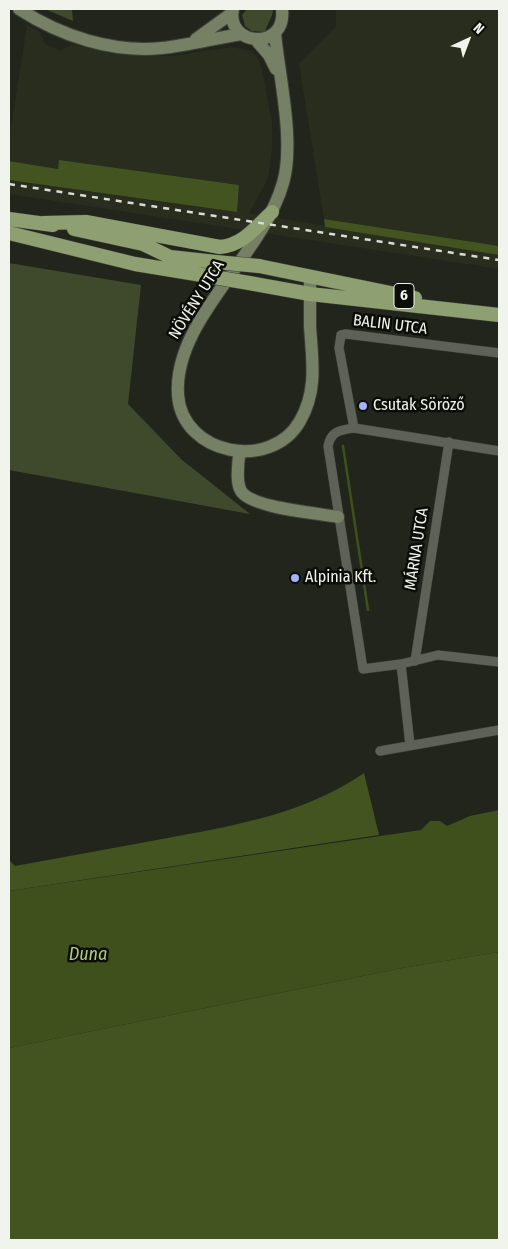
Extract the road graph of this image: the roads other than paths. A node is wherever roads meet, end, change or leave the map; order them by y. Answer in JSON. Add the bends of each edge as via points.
{"nodes":[{"id":1,"x":20,"y":9,"type":"edge"},
{"id":2,"x":282,"y":9,"type":"edge"},
{"id":3,"x":233,"y":11,"type":"edge"},
{"id":4,"x":275,"y":33,"type":"junction"},
{"id":5,"x":242,"y":34,"type":"junction"},
{"id":6,"x":256,"y":40,"type":"junction"},
{"id":7,"x":190,"y":42,"type":"junction"},
{"id":8,"x":279,"y":75,"type":"junction"},
{"id":9,"x":272,"y":212,"type":"junction"},
{"id":10,"x":9,"y":219,"type":"edge"},
{"id":11,"x":44,"y":224,"type":"junction"},
{"id":12,"x":9,"y":233,"type":"edge"},
{"id":13,"x":310,"y":276,"type":"junction"},
{"id":14,"x":310,"y":294,"type":"junction"},
{"id":15,"x":499,"y":314,"type":"edge"},
{"id":16,"x":499,"y":353,"type":"edge"},
{"id":17,"x":354,"y":428,"type":"junction"},
{"id":18,"x":449,"y":442,"type":"junction"},
{"id":19,"x":499,"y":451,"type":"edge"},
{"id":20,"x":239,"y":452,"type":"junction"},
{"id":21,"x":338,"y":516,"type":"junction"},
{"id":22,"x":499,"y":659,"type":"edge"},
{"id":23,"x":415,"y":661,"type":"junction"},
{"id":24,"x":401,"y":664,"type":"junction"},
{"id":25,"x":499,"y":730,"type":"edge"},
{"id":26,"x":410,"y":746,"type":"junction"},
{"id":27,"x":380,"y":751,"type":"dead end"}],
"edges":[{"from":1,"to":7,"type":"main road","via":[[60,31],[116,46],[161,48]]},
{"from":2,"to":4,"type":"main road","name":"NÖVÉNY UTCA","via":[[282,23]]},
{"from":3,"to":5,"type":"main road","via":[[236,28]]},
{"from":3,"to":7,"type":"main road"},
{"from":4,"to":6,"type":"main road"},
{"from":4,"to":8,"type":"main road","name":"NÖVÉNY UTCA"},
{"from":5,"to":6,"type":"main road","name":"NÖVÉNY UTCA"},
{"from":5,"to":7,"type":"main road"},
{"from":6,"to":8,"type":"main road","name":"NÖVÉNY UTCA","via":[[269,55]]},
{"from":8,"to":9,"type":"main road","name":"NÖVÉNY UTCA","via":[[287,166]]},
{"from":9,"to":11,"type":"main road","via":[[243,239],[220,247],[86,222]]},
{"from":9,"to":20,"type":"main road","name":"NÖVÉNY UTCA","via":[[196,326],[182,354],[179,369],[178,398],[184,419],[203,439],[223,450]]},
{"from":10,"to":11,"type":"main road","number":"6"},
{"from":11,"to":13,"type":"main road","number":"6","bridge":true,"via":[[143,244],[170,257],[259,266]]},
{"from":12,"to":14,"type":"main road","number":"6","bridge":true,"via":[[135,264]]},
{"from":13,"to":14,"type":"main road","name":"NÖVÉNY UTCA"},
{"from":13,"to":15,"type":"main road","number":"6"},
{"from":14,"to":15,"type":"main road","number":"6"},
{"from":14,"to":20,"type":"main road","name":"NÖVÉNY UTCA","via":[[313,382],[305,410],[299,422],[282,440],[257,450]]},
{"from":16,"to":17,"type":"street","name":"BALIN UTCA","via":[[341,335],[339,348]]},
{"from":17,"to":18,"type":"street"},
{"from":17,"to":21,"type":"street","via":[[334,433],[328,446]]},
{"from":18,"to":19,"type":"street"},
{"from":18,"to":23,"type":"street","name":"MÁRNA UTCA"},
{"from":20,"to":21,"type":"main road","via":[[239,483],[245,496],[262,504]]},
{"from":21,"to":24,"type":"street","via":[[363,669]]},
{"from":22,"to":23,"type":"street","via":[[438,655]]},
{"from":23,"to":24,"type":"street"},
{"from":24,"to":26,"type":"street"},
{"from":25,"to":26,"type":"street"},
{"from":26,"to":27,"type":"street"}]}
